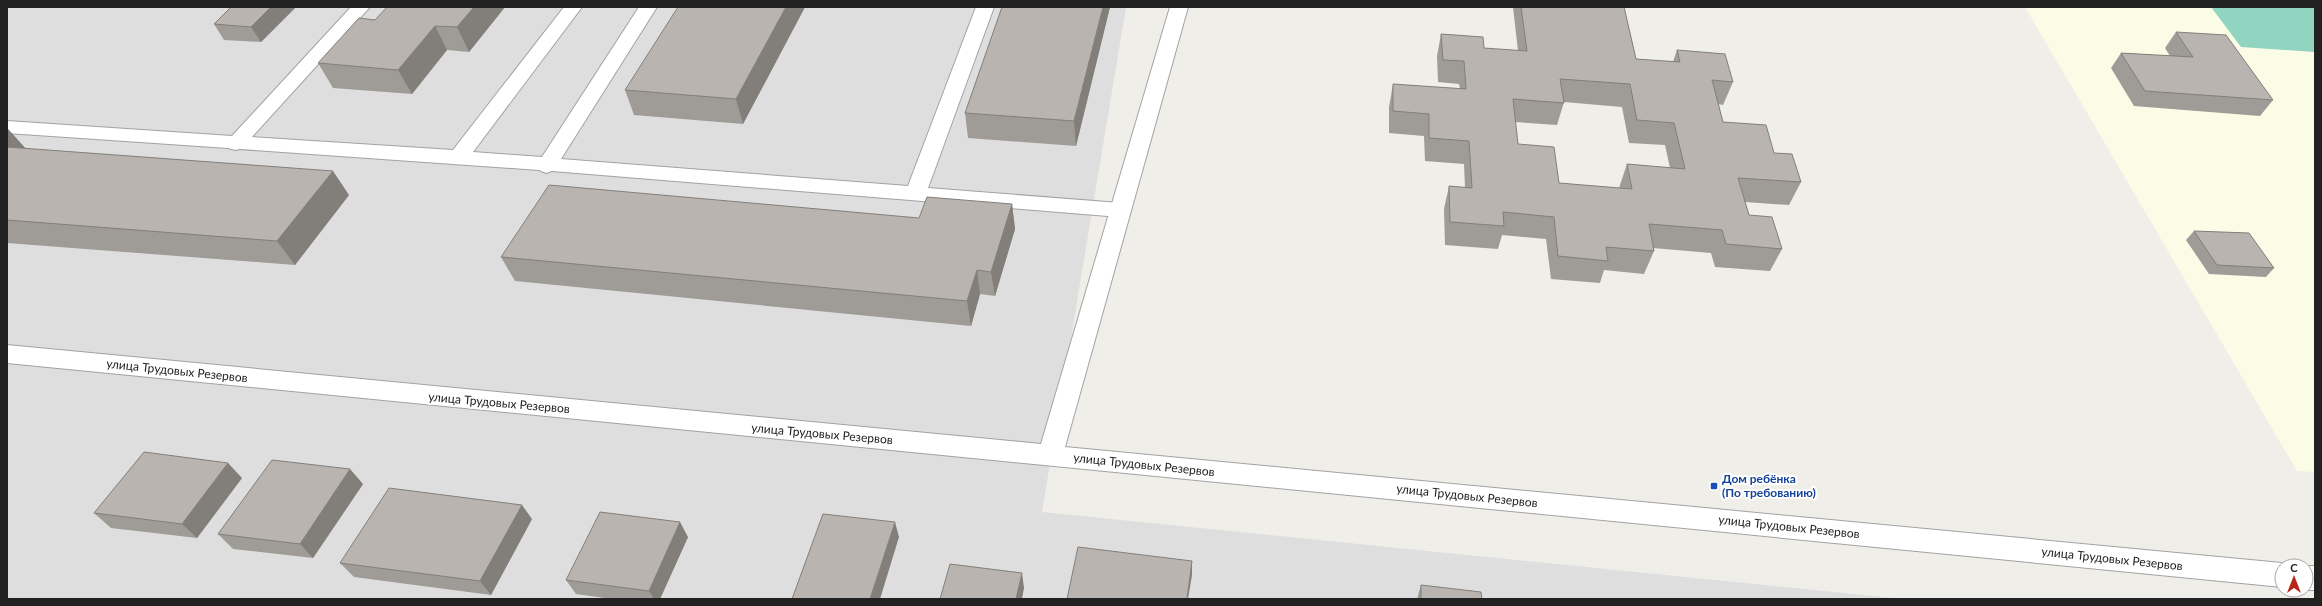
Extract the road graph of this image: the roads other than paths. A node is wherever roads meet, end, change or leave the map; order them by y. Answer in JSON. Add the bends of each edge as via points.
{"nodes":[{"id":1,"x":361,"y":7,"type":"edge"},
{"id":2,"x":573,"y":7,"type":"edge"},
{"id":3,"x":648,"y":7,"type":"edge"},
{"id":4,"x":985,"y":7,"type":"edge"},
{"id":5,"x":1179,"y":7,"type":"edge"},
{"id":6,"x":7,"y":127,"type":"edge"},
{"id":7,"x":235,"y":144,"type":"junction"},
{"id":8,"x":458,"y":158,"type":"junction"},
{"id":9,"x":546,"y":166,"type":"junction"},
{"id":10,"x":916,"y":193,"type":"junction"},
{"id":11,"x":1120,"y":210,"type":"junction"},
{"id":12,"x":7,"y":354,"type":"edge"},
{"id":13,"x":1050,"y":456,"type":"junction"},
{"id":14,"x":2274,"y":574,"type":"edge"}],
"edges":[{"from":1,"to":7,"type":"street"},
{"from":2,"to":8,"type":"street"},
{"from":3,"to":9,"type":"street"},
{"from":4,"to":10,"type":"street"},
{"from":5,"to":11,"type":"street"},
{"from":6,"to":7,"type":"street"},
{"from":7,"to":8,"type":"street"},
{"from":8,"to":9,"type":"street"},
{"from":9,"to":10,"type":"street"},
{"from":10,"to":11,"type":"street"},
{"from":11,"to":13,"type":"street"},
{"from":12,"to":13,"type":"street","name":"улица Трудовых Резервов"},
{"from":13,"to":14,"type":"street","name":"улица Трудовых Резервов"}]}
